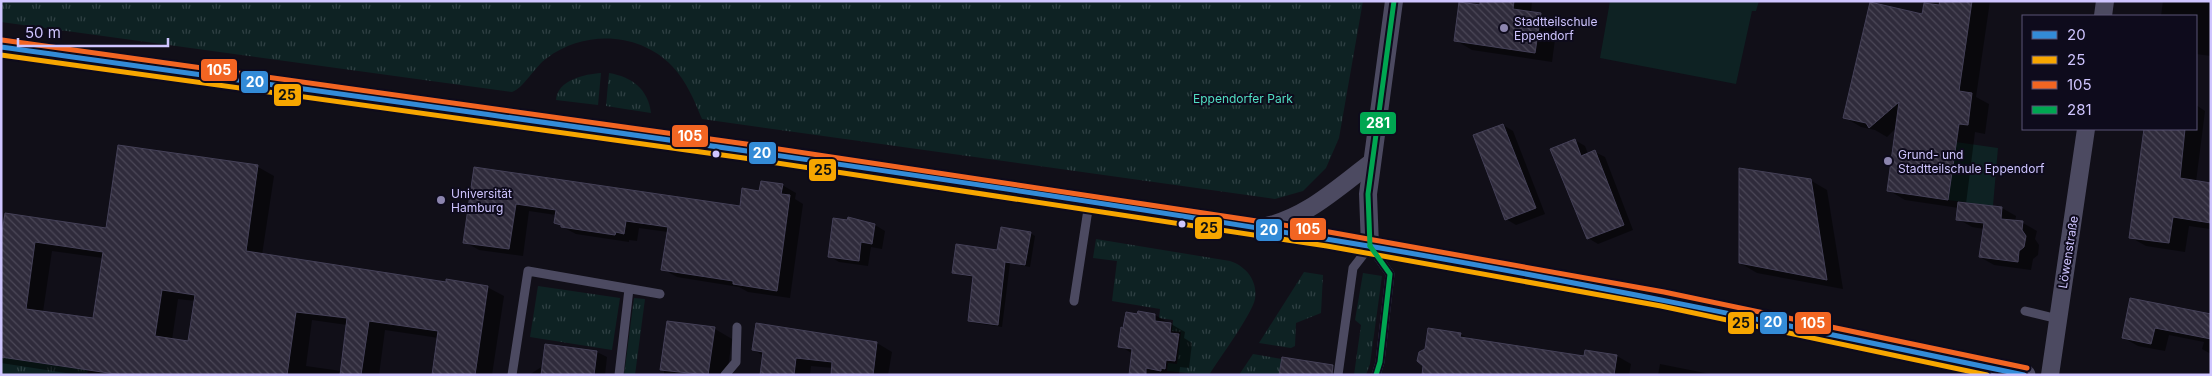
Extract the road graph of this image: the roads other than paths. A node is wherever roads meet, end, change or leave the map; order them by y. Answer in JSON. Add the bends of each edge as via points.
{"nodes":[{"id":1,"x":1394,"y":1,"type":"edge"},
{"id":2,"x":2105,"y":1,"type":"edge"},
{"id":3,"x":2103,"y":15,"type":"edge"},
{"id":4,"x":1,"y":47,"type":"edge"},
{"id":5,"x":2086,"y":130,"type":"edge"},
{"id":6,"x":1372,"y":162,"type":"junction"},
{"id":7,"x":1089,"y":202,"type":"junction"},
{"id":8,"x":1254,"y":228,"type":"junction"},
{"id":9,"x":1370,"y":246,"type":"junction"},
{"id":10,"x":629,"y":289,"type":"junction"},
{"id":11,"x":660,"y":294,"type":"dead end"},
{"id":12,"x":1074,"y":301,"type":"dead end"},
{"id":13,"x":2025,"y":311,"type":"dead end"},
{"id":14,"x":2058,"y":319,"type":"junction"},
{"id":15,"x":737,"y":326,"type":"dead end"},
{"id":16,"x":512,"y":375,"type":"edge"},
{"id":17,"x":619,"y":375,"type":"edge"},
{"id":18,"x":725,"y":375,"type":"edge"},
{"id":19,"x":1338,"y":375,"type":"edge"},
{"id":20,"x":1376,"y":375,"type":"edge"},
{"id":21,"x":2026,"y":375,"type":"edge"},
{"id":22,"x":2050,"y":375,"type":"edge"}],
"edges":[{"from":1,"to":6,"type":"street"},
{"from":2,"to":3,"type":"street"},
{"from":4,"to":7,"type":"street"},
{"from":5,"to":14,"type":"street","name":"Löwenstraße"},
{"from":6,"to":8,"type":"street","via":[[1301,215],[1279,224]]},
{"from":6,"to":9,"type":"street","via":[[1368,204]]},
{"from":7,"to":8,"type":"street"},
{"from":7,"to":12,"type":"lane"},
{"from":8,"to":9,"type":"street"},
{"from":9,"to":19,"type":"lane","via":[[1353,268]]},
{"from":9,"to":20,"type":"lane","via":[[1390,274]]},
{"from":9,"to":21,"type":"street","via":[[1662,299]]},
{"from":10,"to":11,"type":"lane"},
{"from":10,"to":16,"type":"lane","via":[[528,270]]},
{"from":10,"to":17,"type":"lane"},
{"from":13,"to":14,"type":"lane"},
{"from":14,"to":22,"type":"street","name":"Löwenstraße"},
{"from":15,"to":18,"type":"lane","via":[[736,362]]}]}
